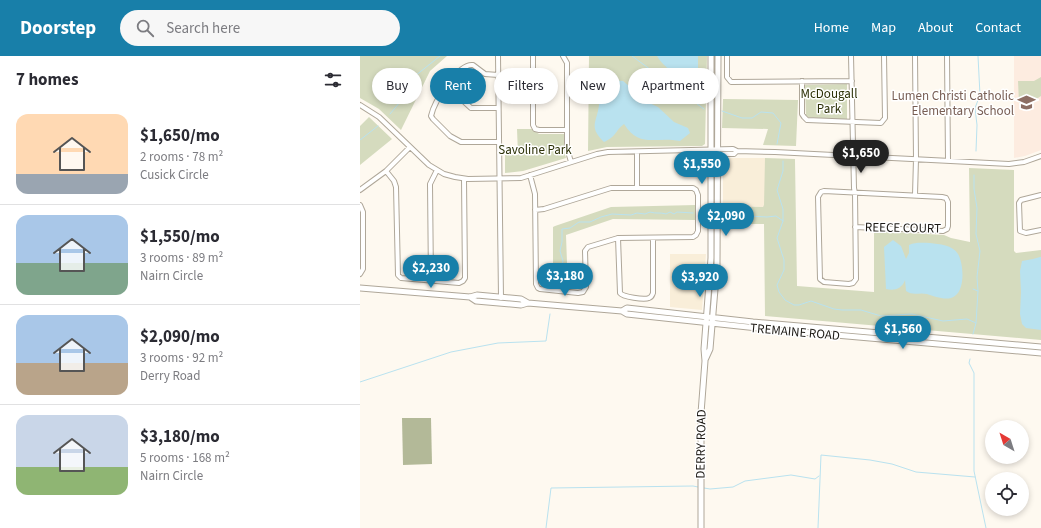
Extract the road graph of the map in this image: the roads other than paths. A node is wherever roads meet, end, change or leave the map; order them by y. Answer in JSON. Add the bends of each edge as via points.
{"nodes":[{"id":1,"x":498,"y":56,"type":"edge"},
{"id":2,"x":533,"y":56,"type":"edge"},
{"id":3,"x":562,"y":56,"type":"edge"},
{"id":4,"x":711,"y":56,"type":"edge"},
{"id":5,"x":718,"y":56,"type":"edge"},
{"id":6,"x":727,"y":56,"type":"edge"},
{"id":7,"x":851,"y":56,"type":"edge"},
{"id":8,"x":884,"y":56,"type":"edge"},
{"id":9,"x":915,"y":56,"type":"edge"},
{"id":10,"x":947,"y":56,"type":"edge"},
{"id":11,"x":466,"y":68,"type":"edge"},
{"id":12,"x":478,"y":68,"type":"edge"},
{"id":13,"x":498,"y":68,"type":"edge"},
{"id":14,"x":802,"y":81,"type":"junction"},
{"id":15,"x":852,"y":81,"type":"junction"},
{"id":16,"x":437,"y":104,"type":"edge"},
{"id":17,"x":467,"y":104,"type":"edge"},
{"id":18,"x":498,"y":104,"type":"edge"},
{"id":19,"x":360,"y":105,"type":"edge"},
{"id":20,"x":498,"y":108,"type":"junction"},
{"id":21,"x":852,"y":122,"type":"junction"},
{"id":22,"x":567,"y":130,"type":"junction"},
{"id":23,"x":499,"y":142,"type":"junction"},
{"id":24,"x":410,"y":147,"type":"junction"},
{"id":25,"x":711,"y":151,"type":"junction"},
{"id":26,"x":718,"y":151,"type":"junction"},
{"id":27,"x":637,"y":152,"type":"junction"},
{"id":28,"x":853,"y":156,"type":"junction"},
{"id":29,"x":1041,"y":156,"type":"edge"},
{"id":30,"x":916,"y":159,"type":"junction"},
{"id":31,"x":948,"y":160,"type":"junction"},
{"id":32,"x":571,"y":162,"type":"junction"},
{"id":33,"x":437,"y":170,"type":"junction"},
{"id":34,"x":386,"y":171,"type":"junction"},
{"id":35,"x":530,"y":176,"type":"junction"},
{"id":36,"x":464,"y":179,"type":"junction"},
{"id":37,"x":500,"y":179,"type":"junction"},
{"id":38,"x":637,"y":188,"type":"junction"},
{"id":39,"x":360,"y":190,"type":"edge"},
{"id":40,"x":855,"y":193,"type":"junction"},
{"id":41,"x":915,"y":195,"type":"junction"},
{"id":42,"x":1041,"y":195,"type":"edge"},
{"id":43,"x":360,"y":205,"type":"edge"},
{"id":44,"x":535,"y":210,"type":"junction"},
{"id":45,"x":855,"y":227,"type":"junction"},
{"id":46,"x":1041,"y":230,"type":"edge"},
{"id":47,"x":618,"y":238,"type":"junction"},
{"id":48,"x":653,"y":238,"type":"junction"},
{"id":49,"x":360,"y":274,"type":"edge"},
{"id":50,"x":431,"y":281,"type":"junction"},
{"id":51,"x":360,"y":288,"type":"edge"},
{"id":52,"x":501,"y":300,"type":"junction"},
{"id":53,"x":707,"y":320,"type":"junction"},
{"id":54,"x":713,"y":321,"type":"junction"},
{"id":55,"x":1041,"y":346,"type":"edge"},
{"id":56,"x":1041,"y":353,"type":"edge"},
{"id":57,"x":705,"y":361,"type":"junction"},
{"id":58,"x":701,"y":528,"type":"edge"}],
"edges":[{"from":1,"to":13,"type":"street"},
{"from":2,"to":22,"type":"street","via":[[533,125],[539,130]]},
{"from":3,"to":22,"type":"street","via":[[567,63]]},
{"from":4,"to":25,"type":"main road","name":"DERRY ROAD"},
{"from":5,"to":26,"type":"main road","name":"DERRY ROAD"},
{"from":6,"to":14,"type":"street","via":[[727,77],[731,82]]},
{"from":7,"to":15,"type":"street"},
{"from":8,"to":21,"type":"street","via":[[884,120],[879,123]]},
{"from":9,"to":30,"type":"street"},
{"from":10,"to":31,"type":"street"},
{"from":11,"to":12,"type":"street","via":[[474,65]]},
{"from":14,"to":15,"type":"street"},
{"from":14,"to":21,"type":"street","via":[[802,114],[807,120]]},
{"from":15,"to":21,"type":"street"},
{"from":16,"to":23,"type":"street","via":[[432,114],[433,119],[450,136],[461,142]]},
{"from":17,"to":20,"type":"street","via":[[471,108]]},
{"from":18,"to":20,"type":"street"},
{"from":19,"to":24,"type":"street","via":[[376,115]]},
{"from":20,"to":23,"type":"street"},
{"from":21,"to":28,"type":"street"},
{"from":22,"to":32,"type":"street","via":[[567,148]]},
{"from":23,"to":37,"type":"street"},
{"from":24,"to":33,"type":"street"},
{"from":24,"to":34,"type":"street"},
{"from":25,"to":26,"type":"street"},
{"from":25,"to":27,"type":"street","via":[[698,149]]},
{"from":25,"to":53,"type":"main road","name":"DERRY ROAD","via":[[711,258]]},
{"from":26,"to":28,"type":"street","via":[[734,154],[737,151]]},
{"from":26,"to":54,"type":"main road","name":"DERRY ROAD","via":[[717,265]]},
{"from":27,"to":32,"type":"street","via":[[603,153]]},
{"from":27,"to":38,"type":"street"},
{"from":28,"to":30,"type":"street"},
{"from":28,"to":40,"type":"street"},
{"from":29,"to":31,"type":"street","via":[[1027,162],[1009,164]]},
{"from":30,"to":31,"type":"street"},
{"from":30,"to":41,"type":"street"},
{"from":32,"to":35,"type":"street"},
{"from":33,"to":36,"type":"street"},
{"from":33,"to":50,"type":"street","via":[[430,184]]},
{"from":34,"to":39,"type":"street"},
{"from":34,"to":50,"type":"street","via":[[396,185],[398,275],[401,278]]},
{"from":35,"to":37,"type":"street"},
{"from":35,"to":44,"type":"street","via":[[535,191]]},
{"from":36,"to":37,"type":"street"},
{"from":36,"to":50,"type":"street","via":[[465,278],[459,284]]},
{"from":37,"to":52,"type":"street"},
{"from":38,"to":44,"type":"street","via":[[607,189]]},
{"from":38,"to":48,"type":"street","via":[[693,188],[698,192],[696,235]]},
{"from":40,"to":41,"type":"street","name":"REECE COURT"},
{"from":40,"to":45,"type":"street"},
{"from":40,"to":45,"type":"street","name":"REECE COURT","via":[[824,191],[818,195],[819,276],[822,281],[849,284],[855,281]]},
{"from":41,"to":45,"type":"street","name":"REECE COURT","via":[[947,199],[947,229],[943,231]]},
{"from":42,"to":46,"type":"street","via":[[1021,200],[1019,204],[1020,231],[1026,233]]},
{"from":43,"to":49,"type":"street","via":[[363,212],[363,269]]},
{"from":44,"to":47,"type":"street","via":[[536,284],[540,289],[583,292],[586,286],[586,249]]},
{"from":47,"to":48,"type":"street"},
{"from":47,"to":48,"type":"street","via":[[620,293],[624,296],[646,298],[653,293]]},
{"from":51,"to":52,"type":"main road","name":"TREMAINE ROAD","via":[[470,297],[476,301]]},
{"from":52,"to":53,"type":"main road","name":"TREMAINE ROAD","via":[[521,305],[528,303],[622,310],[627,308]]},
{"from":53,"to":54,"type":"main road","name":"TREMAINE ROAD"},
{"from":53,"to":57,"type":"main road","name":"DERRY ROAD"},
{"from":54,"to":55,"type":"main road","name":"TREMAINE ROAD"},
{"from":54,"to":56,"type":"main road","name":"TREMAINE ROAD"},
{"from":54,"to":57,"type":"main road","name":"DERRY ROAD","via":[[710,349]]},
{"from":57,"to":58,"type":"main road","name":"DERRY ROAD","via":[[701,413]]}]}
